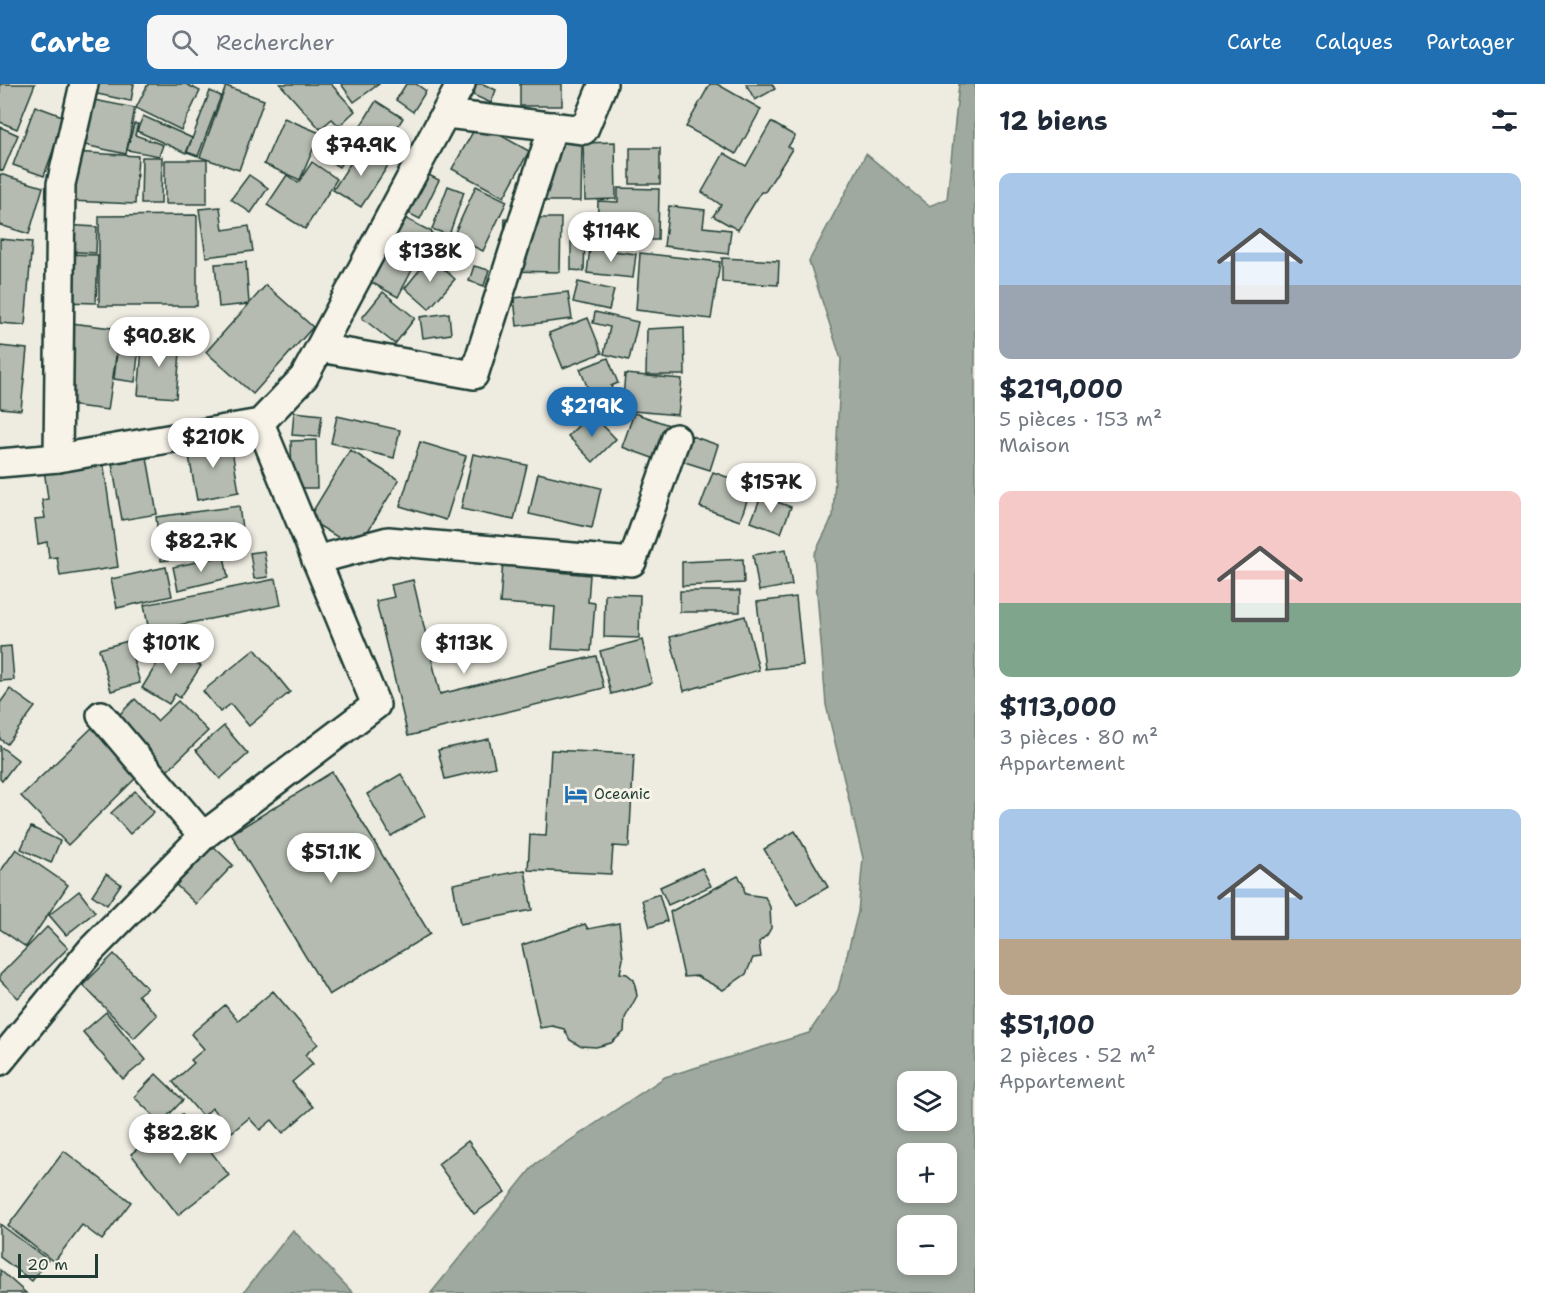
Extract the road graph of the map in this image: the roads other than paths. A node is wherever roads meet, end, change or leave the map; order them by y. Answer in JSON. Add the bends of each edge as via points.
{"nodes":[{"id":1,"x":84,"y":84,"type":"edge"},
{"id":2,"x":461,"y":84,"type":"edge"},
{"id":3,"x":603,"y":84,"type":"edge"},
{"id":4,"x":446,"y":114,"type":"junction"},
{"id":5,"x":553,"y":126,"type":"junction"},
{"id":6,"x":320,"y":348,"type":"junction"},
{"id":7,"x":260,"y":423,"type":"junction"},
{"id":8,"x":676,"y":438,"type":"dead end"},
{"id":9,"x":58,"y":458,"type":"junction"},
{"id":10,"x":0,"y":463,"type":"edge"},
{"id":11,"x":316,"y":560,"type":"junction"},
{"id":12,"x":102,"y":715,"type":"dead end"},
{"id":13,"x":202,"y":836,"type":"junction"},
{"id":14,"x":0,"y":1060,"type":"edge"}],
"edges":[{"from":1,"to":9,"type":"street","via":[[61,184]]},
{"from":2,"to":4,"type":"street"},
{"from":3,"to":5,"type":"street","via":[[585,129]]},
{"from":4,"to":5,"type":"street"},
{"from":4,"to":6,"type":"street"},
{"from":5,"to":6,"type":"street","via":[[474,375]]},
{"from":6,"to":7,"type":"street","via":[[304,377]]},
{"from":7,"to":9,"type":"street"},
{"from":7,"to":11,"type":"street"},
{"from":8,"to":11,"type":"street","via":[[632,562],[388,541]]},
{"from":9,"to":10,"type":"street"},
{"from":11,"to":13,"type":"street","via":[[376,705]]},
{"from":12,"to":13,"type":"street"},
{"from":13,"to":14,"type":"street","via":[[91,950]]}]}
